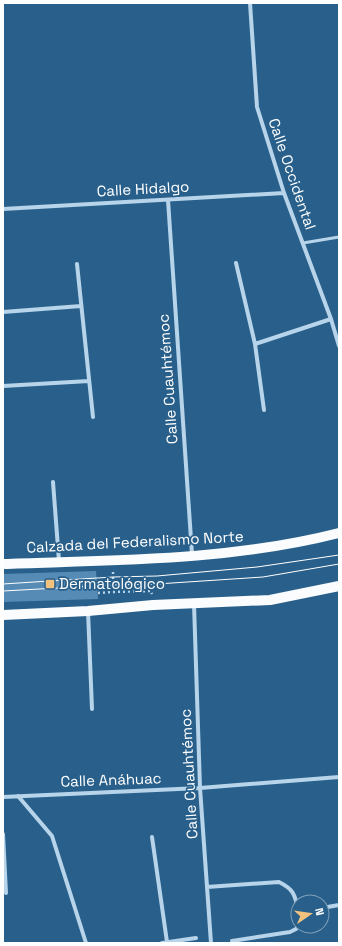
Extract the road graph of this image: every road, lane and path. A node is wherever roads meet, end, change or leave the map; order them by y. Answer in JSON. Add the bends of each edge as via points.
{"nodes":[{"id":1,"x":250,"y":3,"type":"edge"},
{"id":2,"x":284,"y":193,"type":"junction"},
{"id":3,"x":168,"y":200,"type":"junction"},
{"id":4,"x":3,"y":209,"type":"edge"},
{"id":5,"x":339,"y":237,"type":"edge"},
{"id":6,"x":303,"y":243,"type":"junction"},
{"id":7,"x":236,"y":263,"type":"dead end"},
{"id":8,"x":77,"y":264,"type":"dead end"},
{"id":9,"x":81,"y":306,"type":"junction"},
{"id":10,"x":3,"y":312,"type":"edge"},
{"id":11,"x":331,"y":319,"type":"junction"},
{"id":12,"x":255,"y":344,"type":"junction"},
{"id":13,"x":339,"y":346,"type":"edge"},
{"id":14,"x":89,"y":381,"type":"junction"},
{"id":15,"x":3,"y":386,"type":"edge"},
{"id":16,"x":264,"y":410,"type":"dead end"},
{"id":17,"x":93,"y":417,"type":"dead end"},
{"id":18,"x":53,"y":482,"type":"dead end"},
{"id":19,"x":339,"y":533,"type":"edge"},
{"id":20,"x":192,"y":557,"type":"junction"},
{"id":21,"x":59,"y":562,"type":"junction"},
{"id":22,"x":3,"y":564,"type":"edge"},
{"id":23,"x":120,"y":571,"type":"dead end"},
{"id":24,"x":339,"y":586,"type":"edge"},
{"id":25,"x":113,"y":592,"type":"junction"},
{"id":26,"x":98,"y":593,"type":"dead end"},
{"id":27,"x":194,"y":603,"type":"junction"},
{"id":28,"x":153,"y":605,"type":"junction"},
{"id":29,"x":88,"y":611,"type":"junction"},
{"id":30,"x":3,"y":616,"type":"edge"},
{"id":31,"x":92,"y":709,"type":"dead end"},
{"id":32,"x":339,"y":777,"type":"edge"},
{"id":33,"x":200,"y":788,"type":"junction"},
{"id":34,"x":18,"y":796,"type":"junction"},
{"id":35,"x":3,"y":797,"type":"edge"},
{"id":36,"x":3,"y":834,"type":"edge"},
{"id":37,"x":152,"y":837,"type":"dead end"},
{"id":38,"x":208,"y":887,"type":"junction"},
{"id":39,"x":6,"y":893,"type":"dead end"},
{"id":40,"x":294,"y":894,"type":"edge"},
{"id":41,"x":290,"y":932,"type":"edge"},
{"id":42,"x":196,"y":938,"type":"dead end"},
{"id":43,"x":232,"y":941,"type":"dead end"},
{"id":44,"x":86,"y":943,"type":"edge"},
{"id":45,"x":164,"y":943,"type":"edge"},
{"id":46,"x":211,"y":943,"type":"edge"}],
"edges":[{"from":1,"to":2,"type":"street","name":"Calle Occidental","via":[[257,107]]},
{"from":2,"to":3,"type":"street","name":"Calle Hidalgo"},
{"from":2,"to":6,"type":"street","name":"Calle Occidental"},
{"from":3,"to":4,"type":"street","name":"Calle Hidalgo"},
{"from":3,"to":20,"type":"street","name":"Calle Cuauhtémoc"},
{"from":5,"to":6,"type":"lane"},
{"from":6,"to":11,"type":"street","name":"Calle Occidental"},
{"from":7,"to":12,"type":"street"},
{"from":8,"to":9,"type":"street"},
{"from":9,"to":10,"type":"street"},
{"from":9,"to":14,"type":"street"},
{"from":11,"to":12,"type":"street"},
{"from":11,"to":13,"type":"street","name":"Calle Occidental"},
{"from":12,"to":16,"type":"street"},
{"from":14,"to":15,"type":"street"},
{"from":14,"to":17,"type":"street"},
{"from":18,"to":21,"type":"street"},
{"from":19,"to":20,"type":"main road","name":"Calzada del Federalismo Norte","via":[[254,550]]},
{"from":20,"to":21,"type":"main road","name":"Calzada del Federalismo Norte"},
{"from":21,"to":22,"type":"main road","name":"Calzada del Federalismo Norte"},
{"from":23,"to":25,"type":"path","via":[[113,572]]},
{"from":24,"to":27,"type":"main road","via":[[270,600]]},
{"from":25,"to":26,"type":"path"},
{"from":25,"to":28,"type":"path","via":[[152,590]]},
{"from":27,"to":28,"type":"main road"},
{"from":27,"to":33,"type":"street","name":"Calle Cuauhtémoc"},
{"from":28,"to":29,"type":"main road"},
{"from":29,"to":30,"type":"main road"},
{"from":29,"to":31,"type":"street"},
{"from":32,"to":33,"type":"street","name":"Calle Anáhuac"},
{"from":33,"to":34,"type":"street","name":"Calle Anáhuac"},
{"from":33,"to":38,"type":"street","name":"Calle Cuauhtémoc"},
{"from":34,"to":35,"type":"street","name":"Calle Anáhuac"},
{"from":34,"to":44,"type":"street","via":[[52,836]]},
{"from":36,"to":39,"type":"street"},
{"from":37,"to":45,"type":"street"},
{"from":38,"to":40,"type":"street","via":[[279,882],[289,887]]},
{"from":38,"to":46,"type":"street","name":"Calle Cuauhtémoc"},
{"from":41,"to":43,"type":"street"},
{"from":42,"to":45,"type":"street"}]}
